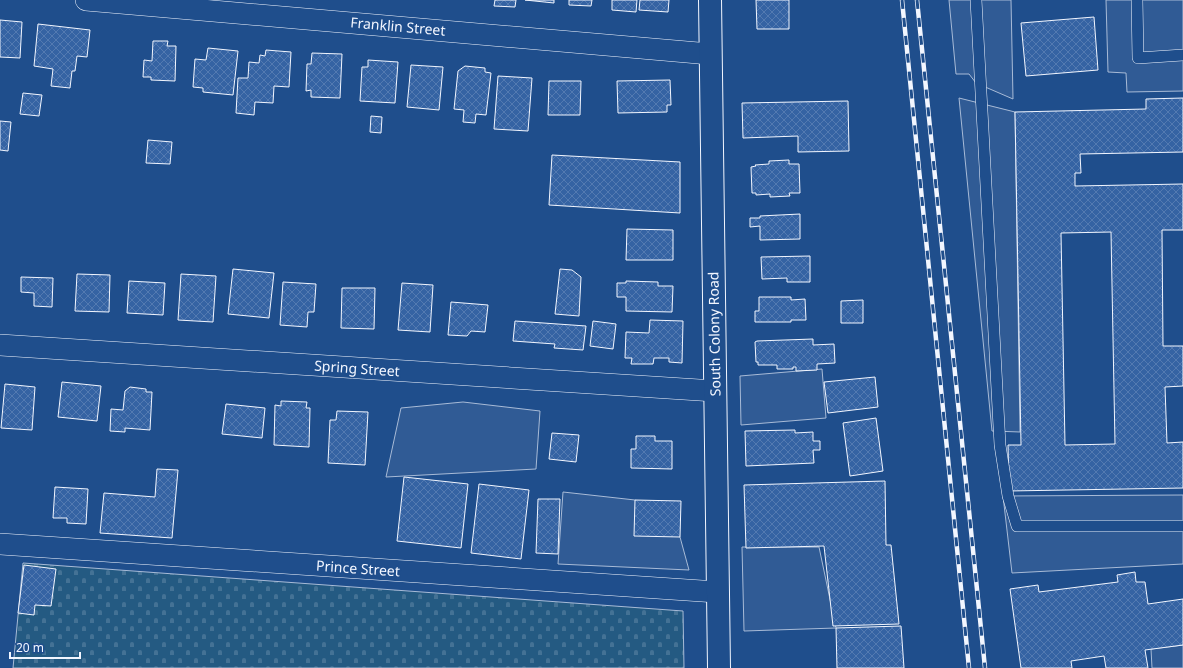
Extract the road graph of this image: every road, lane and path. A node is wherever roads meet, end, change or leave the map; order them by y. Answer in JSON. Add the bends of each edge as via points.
{"nodes":[{"id":1,"x":86,"y":0,"type":"edge"},
{"id":2,"x":710,"y":0,"type":"edge"},
{"id":3,"x":976,"y":0,"type":"edge"},
{"id":4,"x":1138,"y":0,"type":"edge"},
{"id":5,"x":710,"y":54,"type":"junction"},
{"id":6,"x":1183,"y":56,"type":"edge"},
{"id":7,"x":0,"y":345,"type":"edge"},
{"id":8,"x":715,"y":391,"type":"junction"},
{"id":9,"x":1183,"y":526,"type":"edge"},
{"id":10,"x":0,"y":544,"type":"edge"},
{"id":11,"x":717,"y":592,"type":"junction"},
{"id":12,"x":719,"y":668,"type":"edge"}],
"edges":[{"from":1,"to":5,"type":"street","name":"Franklin Street"},
{"from":2,"to":5,"type":"main road","name":"South Colony Road"},
{"from":3,"to":9,"type":"lane","via":[[1000,445],[1008,496],[1017,526]]},
{"from":4,"to":6,"type":"lane","via":[[1138,58]]},
{"from":5,"to":8,"type":"main road","name":"South Colony Road"},
{"from":7,"to":8,"type":"street","name":"Spring Street"},
{"from":8,"to":11,"type":"main road","name":"South Colony Road"},
{"from":10,"to":11,"type":"street","name":"Prince Street"},
{"from":11,"to":12,"type":"main road","name":"South Colony Road"}]}
